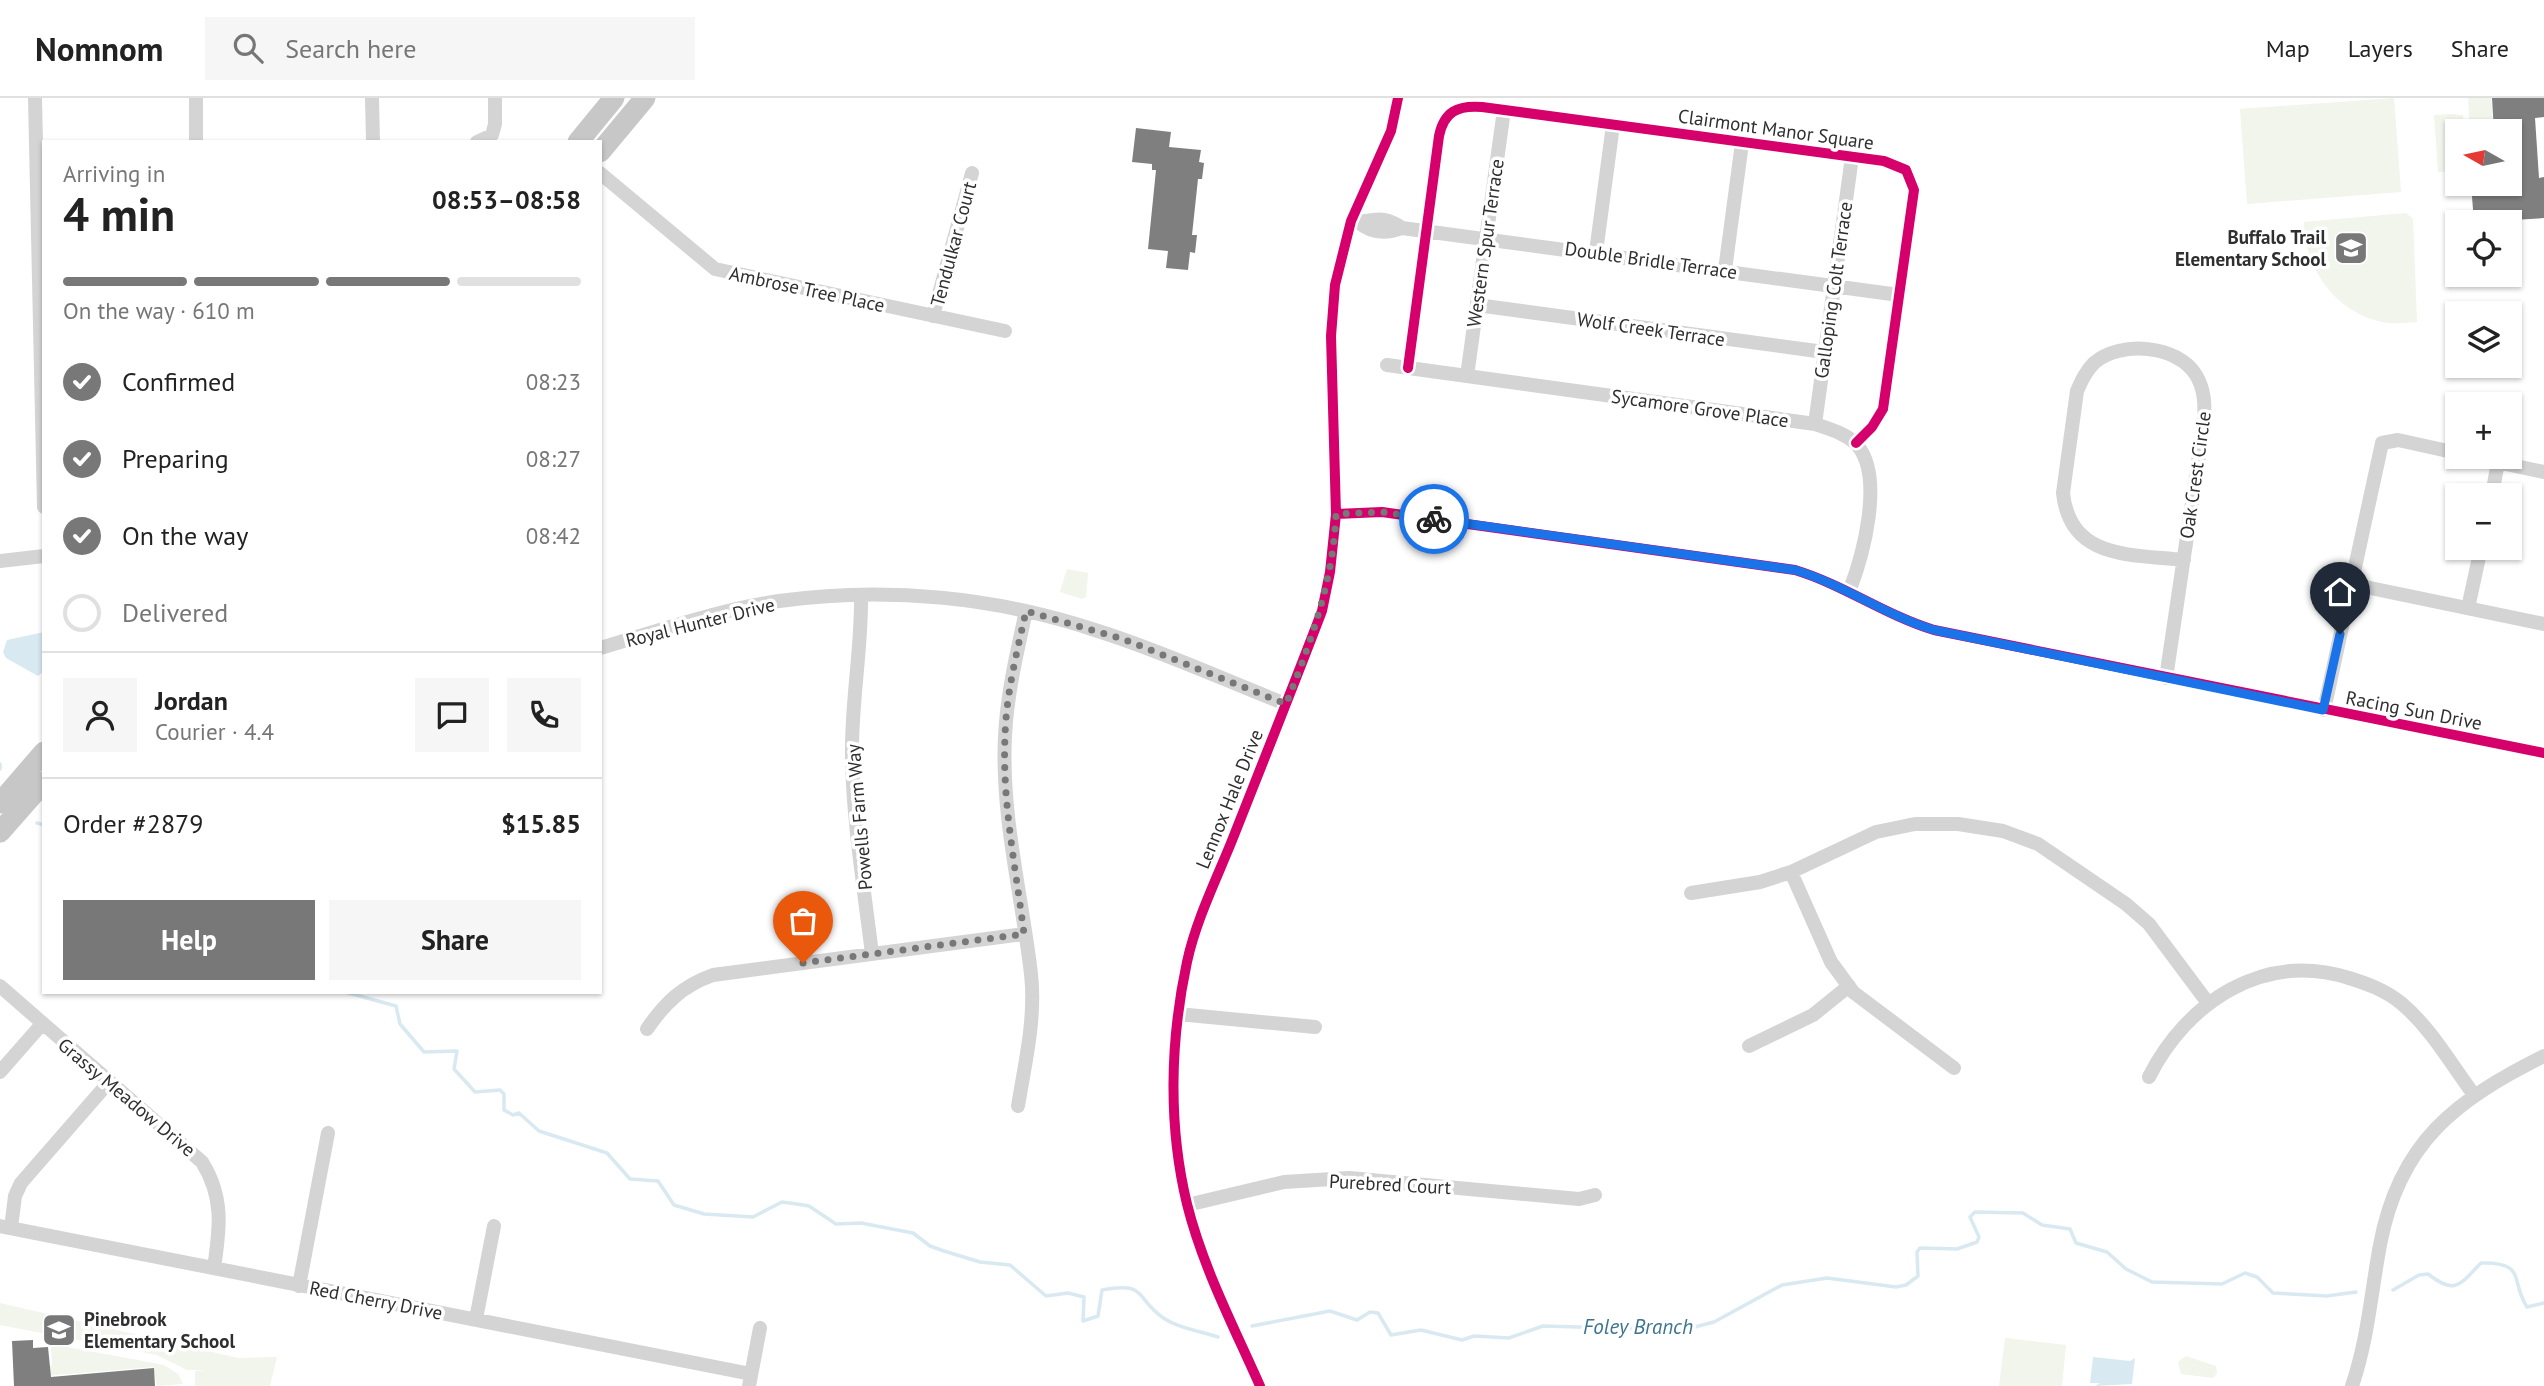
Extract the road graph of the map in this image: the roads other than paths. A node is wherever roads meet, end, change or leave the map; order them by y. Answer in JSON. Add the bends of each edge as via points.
{"nodes":[{"id":1,"x":34,"y":98,"type":"edge"},
{"id":2,"x":196,"y":98,"type":"edge"},
{"id":3,"x":372,"y":98,"type":"edge"},
{"id":4,"x":495,"y":98,"type":"edge"},
{"id":5,"x":614,"y":98,"type":"edge"},
{"id":6,"x":628,"y":98,"type":"edge"},
{"id":7,"x":645,"y":98,"type":"edge"},
{"id":8,"x":1399,"y":98,"type":"edge"},
{"id":9,"x":1504,"y":110,"type":"junction"},
{"id":10,"x":1613,"y":125,"type":"junction"},
{"id":11,"x":196,"y":140,"type":"edge"},
{"id":12,"x":373,"y":140,"type":"edge"},
{"id":13,"x":481,"y":140,"type":"edge"},
{"id":14,"x":580,"y":140,"type":"edge"},
{"id":15,"x":596,"y":140,"type":"edge"},
{"id":16,"x":1742,"y":143,"type":"junction"},
{"id":17,"x":602,"y":150,"type":"edge"},
{"id":18,"x":1852,"y":157,"type":"junction"},
{"id":19,"x":972,"y":173,"type":"dead end"},
{"id":20,"x":602,"y":175,"type":"edge"},
{"id":21,"x":1355,"y":222,"type":"junction"},
{"id":22,"x":1426,"y":231,"type":"junction"},
{"id":23,"x":1486,"y":240,"type":"junction"},
{"id":24,"x":1596,"y":252,"type":"junction"},
{"id":25,"x":1725,"y":270,"type":"junction"},
{"id":26,"x":1835,"y":285,"type":"junction"},
{"id":27,"x":1899,"y":295,"type":"junction"},
{"id":28,"x":1477,"y":305,"type":"junction"},
{"id":29,"x":933,"y":316,"type":"junction"},
{"id":30,"x":1005,"y":331,"type":"dead end"},
{"id":31,"x":1825,"y":352,"type":"junction"},
{"id":32,"x":1387,"y":365,"type":"dead end"},
{"id":33,"x":1408,"y":368,"type":"junction"},
{"id":34,"x":1467,"y":376,"type":"junction"},
{"id":35,"x":1815,"y":424,"type":"junction"},
{"id":36,"x":42,"y":425,"type":"edge"},
{"id":37,"x":1856,"y":443,"type":"junction"},
{"id":38,"x":2445,"y":450,"type":"edge"},
{"id":39,"x":2522,"y":467,"type":"edge"},
{"id":40,"x":2544,"y":472,"type":"edge"},
{"id":41,"x":1336,"y":514,"type":"junction"},
{"id":42,"x":42,"y":556,"type":"edge"},
{"id":43,"x":2184,"y":560,"type":"junction"},
{"id":44,"x":2478,"y":560,"type":"edge"},
{"id":45,"x":0,"y":561,"type":"edge"},
{"id":46,"x":2351,"y":584,"type":"junction"},
{"id":47,"x":1849,"y":592,"type":"junction"},
{"id":48,"x":861,"y":595,"type":"junction"},
{"id":49,"x":2468,"y":608,"type":"junction"},
{"id":50,"x":1026,"y":611,"type":"junction"},
{"id":51,"x":2544,"y":624,"type":"edge"},
{"id":52,"x":602,"y":647,"type":"edge"},
{"id":53,"x":2166,"y":678,"type":"junction"},
{"id":54,"x":1286,"y":704,"type":"junction"},
{"id":55,"x":2323,"y":710,"type":"junction"},
{"id":56,"x":2544,"y":753,"type":"edge"},
{"id":57,"x":42,"y":754,"type":"edge"},
{"id":58,"x":22,"y":777,"type":"junction"},
{"id":59,"x":42,"y":784,"type":"edge"},
{"id":60,"x":0,"y":803,"type":"edge"},
{"id":61,"x":0,"y":815,"type":"edge"},
{"id":62,"x":0,"y":832,"type":"edge"},
{"id":63,"x":1791,"y":872,"type":"junction"},
{"id":64,"x":1691,"y":893,"type":"dead end"},
{"id":65,"x":1024,"y":934,"type":"junction"},
{"id":66,"x":872,"y":954,"type":"junction"},
{"id":67,"x":0,"y":986,"type":"edge"},
{"id":68,"x":1849,"y":986,"type":"junction"},
{"id":69,"x":2208,"y":1003,"type":"junction"},
{"id":70,"x":1178,"y":1014,"type":"junction"},
{"id":71,"x":41,"y":1024,"type":"junction"},
{"id":72,"x":1315,"y":1027,"type":"dead end"},
{"id":73,"x":647,"y":1029,"type":"dead end"},
{"id":74,"x":1749,"y":1046,"type":"dead end"},
{"id":75,"x":2544,"y":1056,"type":"edge"},
{"id":76,"x":1954,"y":1068,"type":"dead end"},
{"id":77,"x":0,"y":1072,"type":"edge"},
{"id":78,"x":2149,"y":1077,"type":"dead end"},
{"id":79,"x":108,"y":1082,"type":"junction"},
{"id":80,"x":2474,"y":1095,"type":"junction"},
{"id":81,"x":1018,"y":1106,"type":"dead end"},
{"id":82,"x":328,"y":1133,"type":"dead end"},
{"id":83,"x":1595,"y":1195,"type":"dead end"},
{"id":84,"x":1188,"y":1205,"type":"junction"},
{"id":85,"x":495,"y":1226,"type":"dead end"},
{"id":86,"x":5,"y":1227,"type":"edge"},
{"id":87,"x":214,"y":1268,"type":"junction"},
{"id":88,"x":299,"y":1286,"type":"junction"},
{"id":89,"x":476,"y":1319,"type":"junction"},
{"id":90,"x":761,"y":1328,"type":"dead end"},
{"id":91,"x":750,"y":1380,"type":"edge"},
{"id":92,"x":1261,"y":1386,"type":"edge"},
{"id":93,"x":2352,"y":1386,"type":"edge"}],
"edges":[{"from":1,"to":36,"type":"street"},
{"from":2,"to":11,"type":"street"},
{"from":3,"to":12,"type":"street"},
{"from":4,"to":13,"type":"street","via":[[492,135]]},
{"from":5,"to":14,"type":"main road"},
{"from":6,"to":15,"type":"main road"},
{"from":7,"to":17,"type":"main road"},
{"from":8,"to":21,"type":"street","name":"Lennox Hale Drive"},
{"from":9,"to":10,"type":"street","name":"Clairmont Manor Square"},
{"from":9,"to":22,"type":"street","name":"Clairmont Manor Square","via":[[1463,106],[1445,118]]},
{"from":9,"to":23,"type":"street","name":"Western Spur Terrace"},
{"from":10,"to":16,"type":"street","name":"Clairmont Manor Square"},
{"from":10,"to":24,"type":"street"},
{"from":16,"to":18,"type":"street","name":"Clairmont Manor Square"},
{"from":16,"to":25,"type":"street"},
{"from":18,"to":26,"type":"street","name":"Galloping Colt Terrace"},
{"from":18,"to":27,"type":"street","name":"Clairmont Manor Square","via":[[1892,163],[1906,170],[1913,183]]},
{"from":19,"to":29,"type":"street","name":"Tendulkar Court"},
{"from":20,"to":29,"type":"street","name":"Ambrose Tree Place","via":[[715,269]]},
{"from":21,"to":22,"type":"street","name":"Double Bridle Terrace","via":[[1368,231]]},
{"from":21,"to":41,"type":"street","name":"Lennox Hale Drive","via":[[1335,285],[1331,336]]},
{"from":22,"to":23,"type":"street","name":"Double Bridle Terrace"},
{"from":22,"to":33,"type":"street","name":"Clairmont Manor Square"},
{"from":23,"to":24,"type":"street","name":"Double Bridle Terrace"},
{"from":23,"to":28,"type":"street","name":"Western Spur Terrace"},
{"from":24,"to":25,"type":"street","name":"Double Bridle Terrace"},
{"from":25,"to":26,"type":"street","name":"Double Bridle Terrace"},
{"from":26,"to":27,"type":"street","name":"Double Bridle Terrace"},
{"from":26,"to":31,"type":"street","name":"Galloping Colt Terrace"},
{"from":27,"to":37,"type":"street","name":"Clairmont Manor Square","via":[[1883,409]]},
{"from":28,"to":31,"type":"street","name":"Wolf Creek Terrace"},
{"from":28,"to":34,"type":"street","name":"Western Spur Terrace"},
{"from":29,"to":30,"type":"street","name":"Ambrose Tree Place"},
{"from":31,"to":35,"type":"street","name":"Galloping Colt Terrace"},
{"from":32,"to":33,"type":"street","name":"Sycamore Grove Place"},
{"from":33,"to":34,"type":"street","name":"Sycamore Grove Place"},
{"from":34,"to":35,"type":"street","name":"Sycamore Grove Place"},
{"from":35,"to":37,"type":"street","name":"Sycamore Grove Place"},
{"from":37,"to":47,"type":"street","via":[[1871,474],[1862,552]]},
{"from":38,"to":46,"type":"street","via":[[2398,440],[2382,443]]},
{"from":39,"to":40,"type":"street"},
{"from":41,"to":47,"type":"street","name":"Racing Sun Drive","via":[[1382,512],[1795,570]]},
{"from":41,"to":54,"type":"street","name":"Lennox Hale Drive","via":[[1321,611]]},
{"from":42,"to":45,"type":"street"},
{"from":43,"to":43,"type":"street","name":"Oak Crest Circle","via":[[2204,422],[2203,388],[2180,360],[2124,349],[2096,362],[2077,391],[2064,505],[2082,538],[2099,548]]},
{"from":43,"to":53,"type":"street","name":"Oak Crest Circle"},
{"from":44,"to":49,"type":"street"},
{"from":46,"to":49,"type":"street"},
{"from":46,"to":55,"type":"street"},
{"from":47,"to":53,"type":"street","name":"Racing Sun Drive","via":[[1903,621],[1934,630]]},
{"from":48,"to":50,"type":"street","name":"Royal Hunter Drive","via":[[915,595]]},
{"from":48,"to":52,"type":"street","name":"Royal Hunter Drive","via":[[731,610]]},
{"from":48,"to":66,"type":"street","name":"Powells Farm Way","via":[[852,756]]},
{"from":49,"to":51,"type":"street"},
{"from":50,"to":54,"type":"street","name":"Royal Hunter Drive","via":[[1123,639]]},
{"from":50,"to":65,"type":"street","via":[[1005,737]]},
{"from":53,"to":55,"type":"street","name":"Racing Sun Drive"},
{"from":54,"to":70,"type":"street","name":"Lennox Hale Drive","via":[[1203,913],[1187,960]]},
{"from":55,"to":56,"type":"street","name":"Racing Sun Drive"},
{"from":57,"to":58,"type":"main road"},
{"from":58,"to":60,"type":"main road"},
{"from":58,"to":61,"type":"main road"},
{"from":59,"to":62,"type":"main road"},
{"from":63,"to":64,"type":"street","via":[[1749,885]]},
{"from":63,"to":68,"type":"street","via":[[1825,950]]},
{"from":63,"to":69,"type":"street","via":[[1876,832],[1914,824],[2003,831],[2038,844],[2126,904],[2148,924]]},
{"from":65,"to":66,"type":"street"},
{"from":65,"to":81,"type":"street","via":[[1031,975],[1031,1023]]},
{"from":66,"to":73,"type":"street","via":[[713,975],[682,989]]},
{"from":67,"to":71,"type":"street","name":"Grassy Meadow Drive"},
{"from":68,"to":74,"type":"street","via":[[1812,1015]]},
{"from":68,"to":76,"type":"street","via":[[1884,1018]]},
{"from":69,"to":78,"type":"street","via":[[2161,1052]]},
{"from":69,"to":80,"type":"street","via":[[2263,975],[2298,969],[2336,974],[2377,987],[2417,1017]]},
{"from":70,"to":72,"type":"street"},
{"from":70,"to":84,"type":"street","name":"Lennox Hale Drive","via":[[1173,1096]]},
{"from":71,"to":77,"type":"street"},
{"from":71,"to":79,"type":"street","name":"Grassy Meadow Drive"},
{"from":75,"to":80,"type":"street"},
{"from":79,"to":86,"type":"street","via":[[20,1183]]},
{"from":79,"to":87,"type":"street","name":"Grassy Meadow Drive","via":[[188,1148],[215,1182],[221,1225]]},
{"from":80,"to":93,"type":"street","via":[[2428,1134],[2392,1198],[2379,1247],[2365,1346]]},
{"from":82,"to":88,"type":"street"},
{"from":83,"to":84,"type":"street","name":"Purebred Court","via":[[1579,1199],[1349,1178],[1284,1182]]},
{"from":84,"to":92,"type":"street","name":"Lennox Hale Drive","via":[[1209,1270]]},
{"from":85,"to":89,"type":"street"},
{"from":86,"to":87,"type":"street","name":"Red Cherry Drive"},
{"from":87,"to":88,"type":"street","name":"Red Cherry Drive"},
{"from":88,"to":89,"type":"street","name":"Red Cherry Drive"},
{"from":89,"to":91,"type":"street","name":"Red Cherry Drive"},
{"from":90,"to":91,"type":"street"}]}
